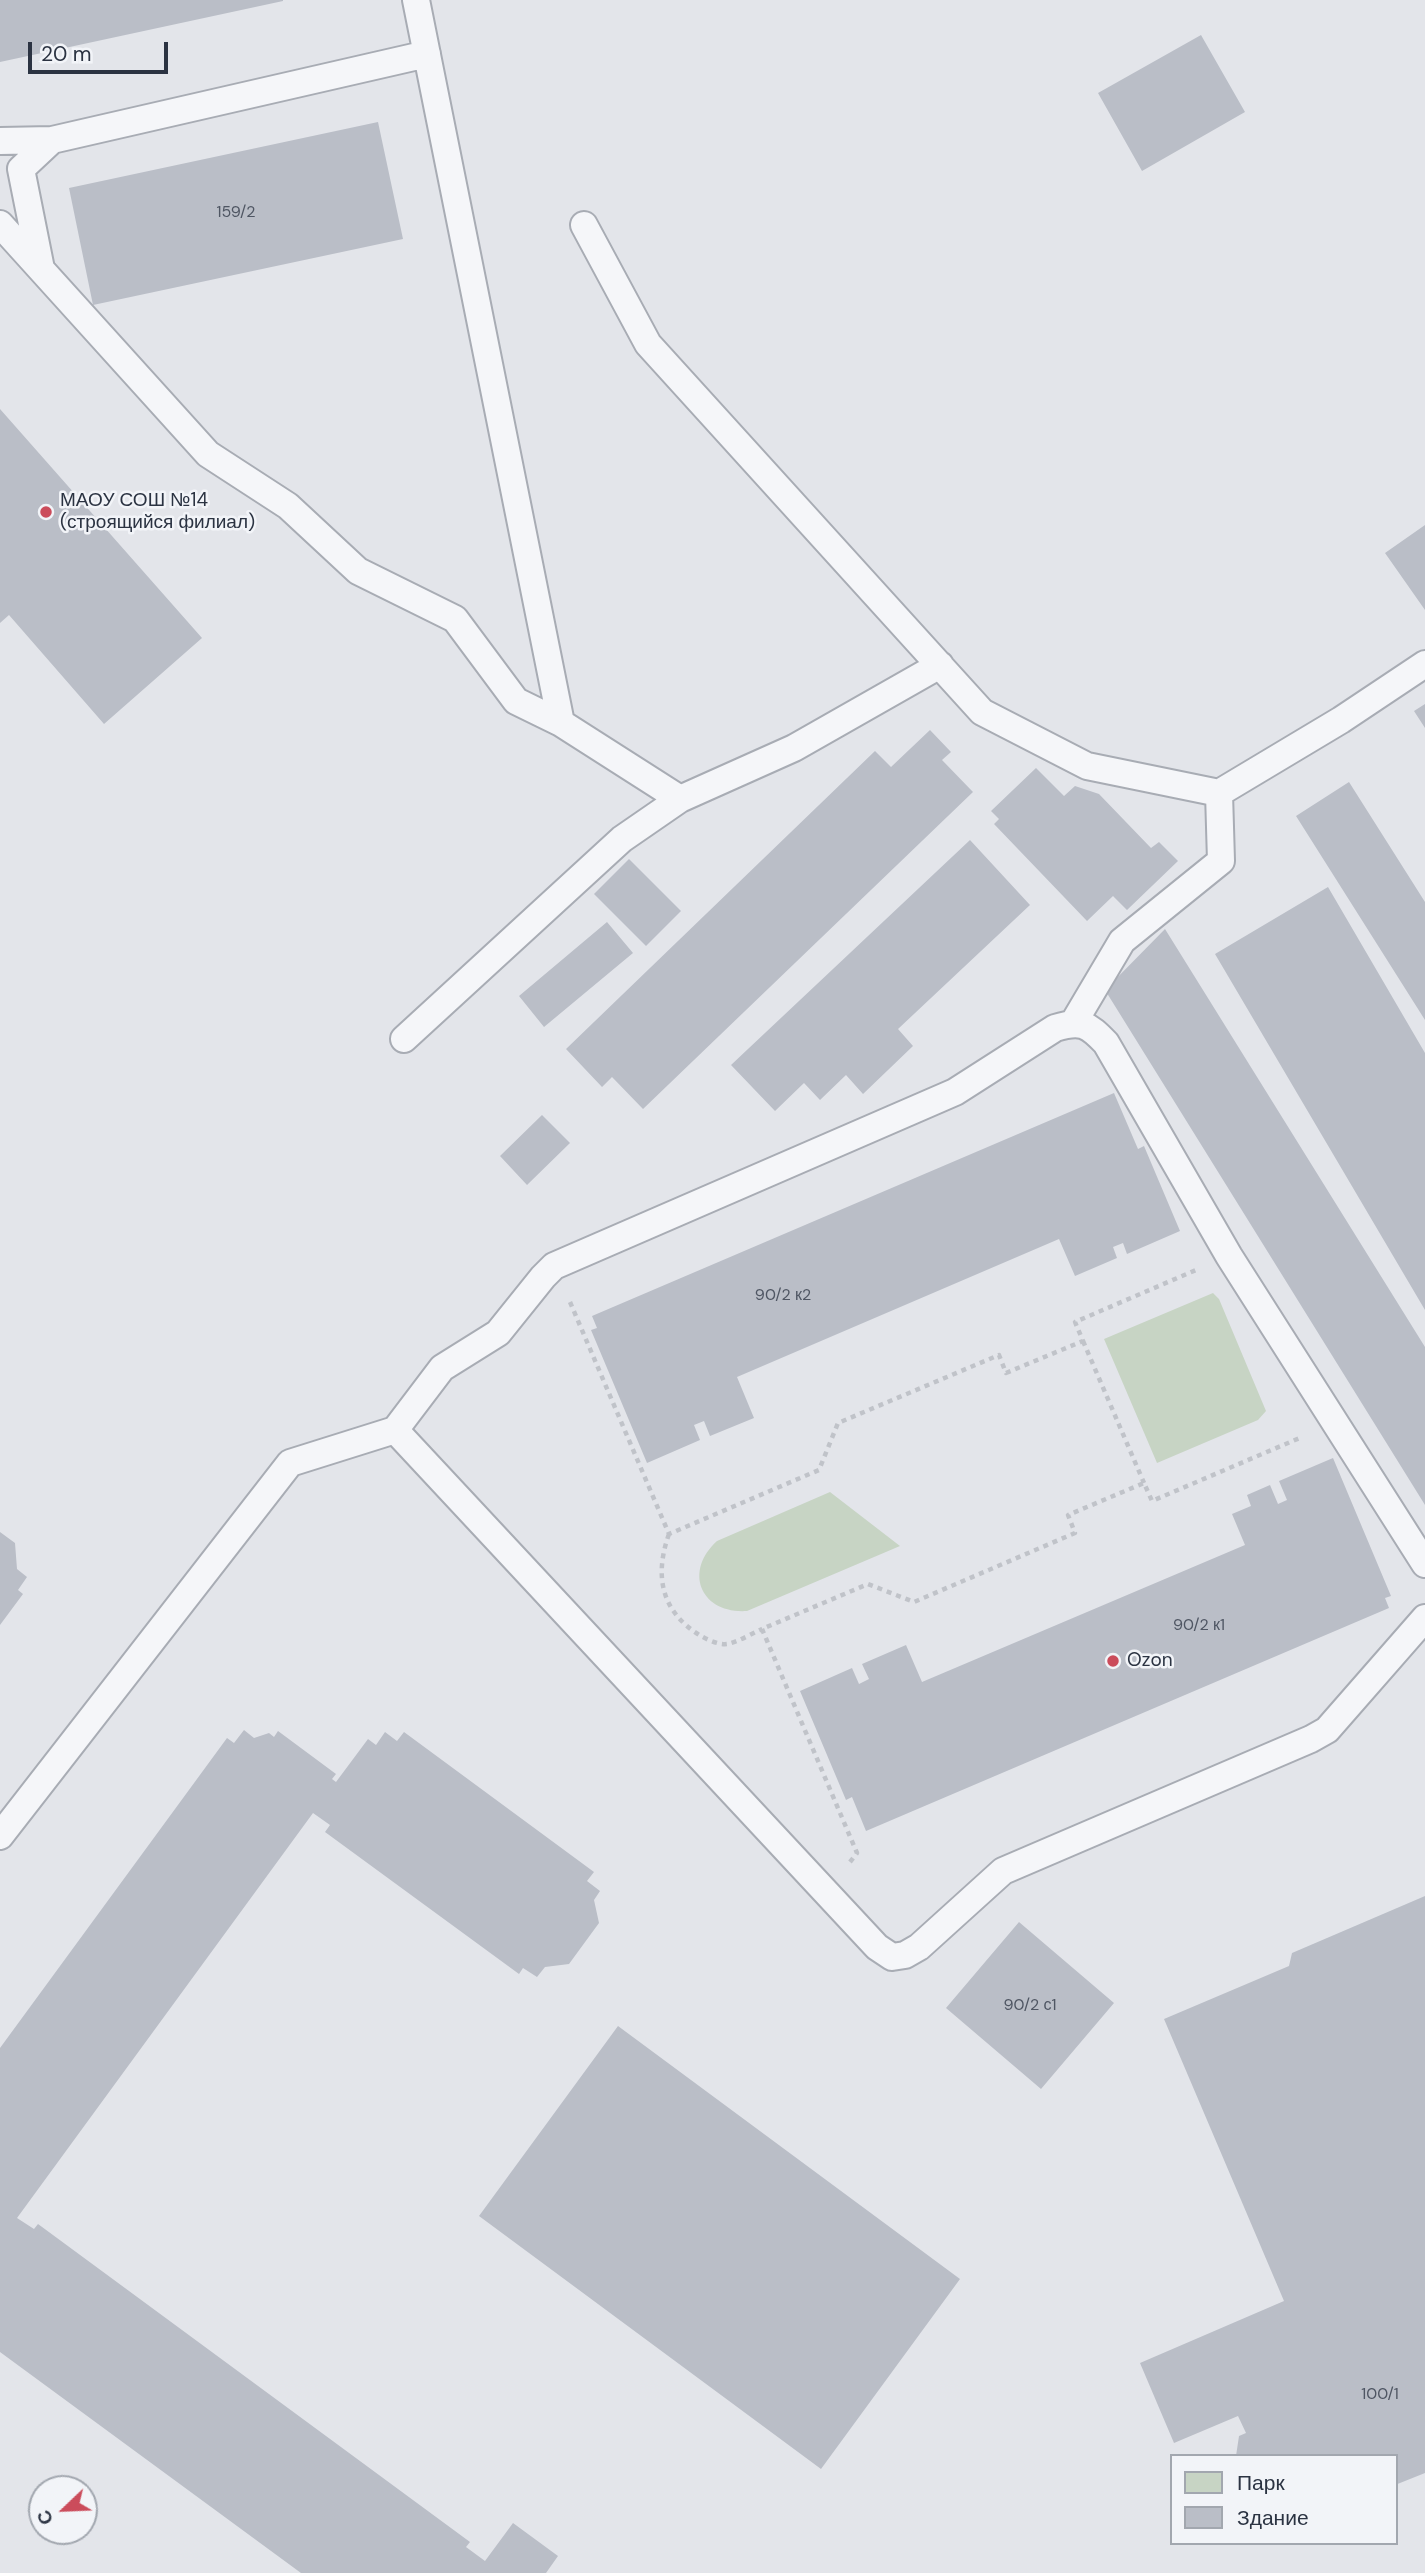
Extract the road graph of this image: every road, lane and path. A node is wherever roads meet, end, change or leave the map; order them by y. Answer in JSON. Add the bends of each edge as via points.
{"nodes":[{"id":1,"x":416,"y":0,"type":"edge"},
{"id":2,"x":427,"y":54,"type":"junction"},
{"id":3,"x":52,"y":140,"type":"junction"},
{"id":4,"x":0,"y":141,"type":"edge"},
{"id":5,"x":0,"y":224,"type":"edge"},
{"id":6,"x":584,"y":225,"type":"dead end"},
{"id":7,"x":41,"y":269,"type":"junction"},
{"id":8,"x":1425,"y":664,"type":"edge"},
{"id":9,"x":940,"y":665,"type":"junction"},
{"id":10,"x":561,"y":723,"type":"junction"},
{"id":11,"x":1219,"y":793,"type":"junction"},
{"id":12,"x":680,"y":799,"type":"junction"},
{"id":13,"x":1074,"y":1022,"type":"junction"},
{"id":14,"x":404,"y":1039,"type":"dead end"},
{"id":15,"x":1228,"y":1256,"type":"junction"},
{"id":16,"x":554,"y":1266,"type":"junction"},
{"id":17,"x":1083,"y":1340,"type":"junction"},
{"id":18,"x":1335,"y":1423,"type":"junction"},
{"id":19,"x":394,"y":1430,"type":"junction"},
{"id":20,"x":1144,"y":1483,"type":"junction"},
{"id":21,"x":669,"y":1534,"type":"junction"},
{"id":22,"x":1425,"y":1564,"type":"edge"},
{"id":23,"x":1425,"y":1618,"type":"edge"},
{"id":24,"x":762,"y":1629,"type":"junction"},
{"id":25,"x":0,"y":1836,"type":"edge"},
{"id":26,"x":828,"y":1892,"type":"junction"}],
"edges":[{"from":1,"to":2,"type":"lane"},
{"from":2,"to":3,"type":"lane"},
{"from":2,"to":10,"type":"lane"},
{"from":3,"to":4,"type":"lane"},
{"from":3,"to":7,"type":"lane","via":[[22,169]]},
{"from":5,"to":7,"type":"lane"},
{"from":6,"to":9,"type":"lane","via":[[648,344]]},
{"from":7,"to":10,"type":"lane","via":[[208,454],[288,506],[358,571],[455,619],[516,701]]},
{"from":8,"to":11,"type":"lane"},
{"from":9,"to":11,"type":"lane","via":[[982,712],[1087,766]]},
{"from":9,"to":12,"type":"lane","via":[[794,748]]},
{"from":10,"to":12,"type":"lane"},
{"from":11,"to":13,"type":"lane","via":[[1221,861],[1122,942]]},
{"from":12,"to":14,"type":"lane","via":[[622,839]]},
{"from":13,"to":15,"type":"lane","via":[[1093,1028],[1106,1044]]},
{"from":13,"to":16,"type":"lane","via":[[1055,1028],[955,1092]]},
{"from":15,"to":17,"type":"path","via":[[1075,1322]]},
{"from":15,"to":18,"type":"lane"},
{"from":16,"to":19,"type":"lane","via":[[498,1334],[442,1368]]},
{"from":16,"to":21,"type":"path"},
{"from":17,"to":20,"type":"path"},
{"from":17,"to":21,"type":"path","via":[[1006,1373],[999,1354],[838,1423],[819,1470]]},
{"from":18,"to":20,"type":"path","via":[[1152,1501]]},
{"from":18,"to":22,"type":"lane"},
{"from":19,"to":25,"type":"lane","via":[[290,1463]]},
{"from":19,"to":26,"type":"lane"},
{"from":20,"to":24,"type":"path","via":[[1068,1516],[1075,1533],[914,1602],[868,1584]]},
{"from":21,"to":24,"type":"path","via":[[661,1556],[661,1579],[677,1617],[707,1640],[725,1645]]},
{"from":23,"to":26,"type":"lane","via":[[1327,1730],[1003,1871],[905,1955],[892,1957],[877,1947]]},
{"from":24,"to":26,"type":"path","via":[[857,1853]]}]}
